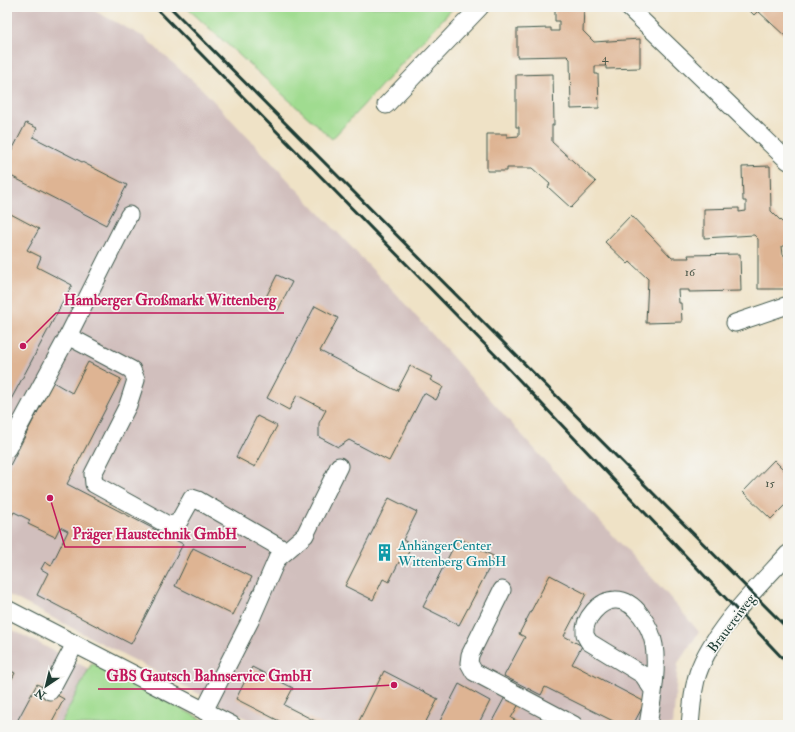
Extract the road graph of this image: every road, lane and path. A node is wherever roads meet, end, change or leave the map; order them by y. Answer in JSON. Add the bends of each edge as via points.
{"nodes":[{"id":1,"x":480,"y":7,"type":"edge"},
{"id":2,"x":628,"y":7,"type":"edge"},
{"id":3,"x":386,"y":105,"type":"dead end"},
{"id":4,"x":788,"y":161,"type":"edge"},
{"id":5,"x":129,"y":215,"type":"dead end"},
{"id":6,"x":788,"y":304,"type":"edge"},
{"id":7,"x":735,"y":323,"type":"dead end"},
{"id":8,"x":68,"y":336,"type":"junction"},
{"id":9,"x":7,"y":449,"type":"edge"},
{"id":10,"x":339,"y":466,"type":"dead end"},
{"id":11,"x":286,"y":551,"type":"junction"},
{"id":12,"x":788,"y":554,"type":"edge"},
{"id":13,"x":502,"y":590,"type":"dead end"},
{"id":14,"x":7,"y":609,"type":"edge"},
{"id":15,"x":75,"y":644,"type":"junction"},
{"id":16,"x":652,"y":690,"type":"junction"},
{"id":17,"x":50,"y":691,"type":"dead end"},
{"id":18,"x":204,"y":711,"type":"junction"},
{"id":19,"x":232,"y":725,"type":"edge"},
{"id":20,"x":574,"y":725,"type":"edge"},
{"id":21,"x":648,"y":725,"type":"edge"},
{"id":22,"x":690,"y":725,"type":"edge"}],
"edges":[{"from":1,"to":3,"type":"street"},
{"from":2,"to":4,"type":"street"},
{"from":5,"to":8,"type":"street"},
{"from":6,"to":7,"type":"street"},
{"from":8,"to":9,"type":"street"},
{"from":8,"to":11,"type":"street","via":[[132,370],[136,380],[128,405],[93,474],[94,484],[168,525],[178,523],[192,498],[198,500]]},
{"from":10,"to":11,"type":"street","via":[[304,535]]},
{"from":11,"to":18,"type":"street","via":[[277,559],[250,621]]},
{"from":12,"to":22,"type":"street","name":"Brauereiweg","via":[[728,623],[709,650],[694,686]]},
{"from":13,"to":20,"type":"street","via":[[470,654],[469,663],[474,672]]},
{"from":14,"to":15,"type":"street"},
{"from":15,"to":17,"type":"street"},
{"from":15,"to":18,"type":"street"},
{"from":16,"to":16,"type":"street","via":[[656,662],[654,644],[647,626],[639,612],[628,603],[615,600],[605,603],[594,611],[587,622],[585,634],[589,642],[643,675]]},
{"from":16,"to":21,"type":"street"},
{"from":18,"to":19,"type":"street"}]}
